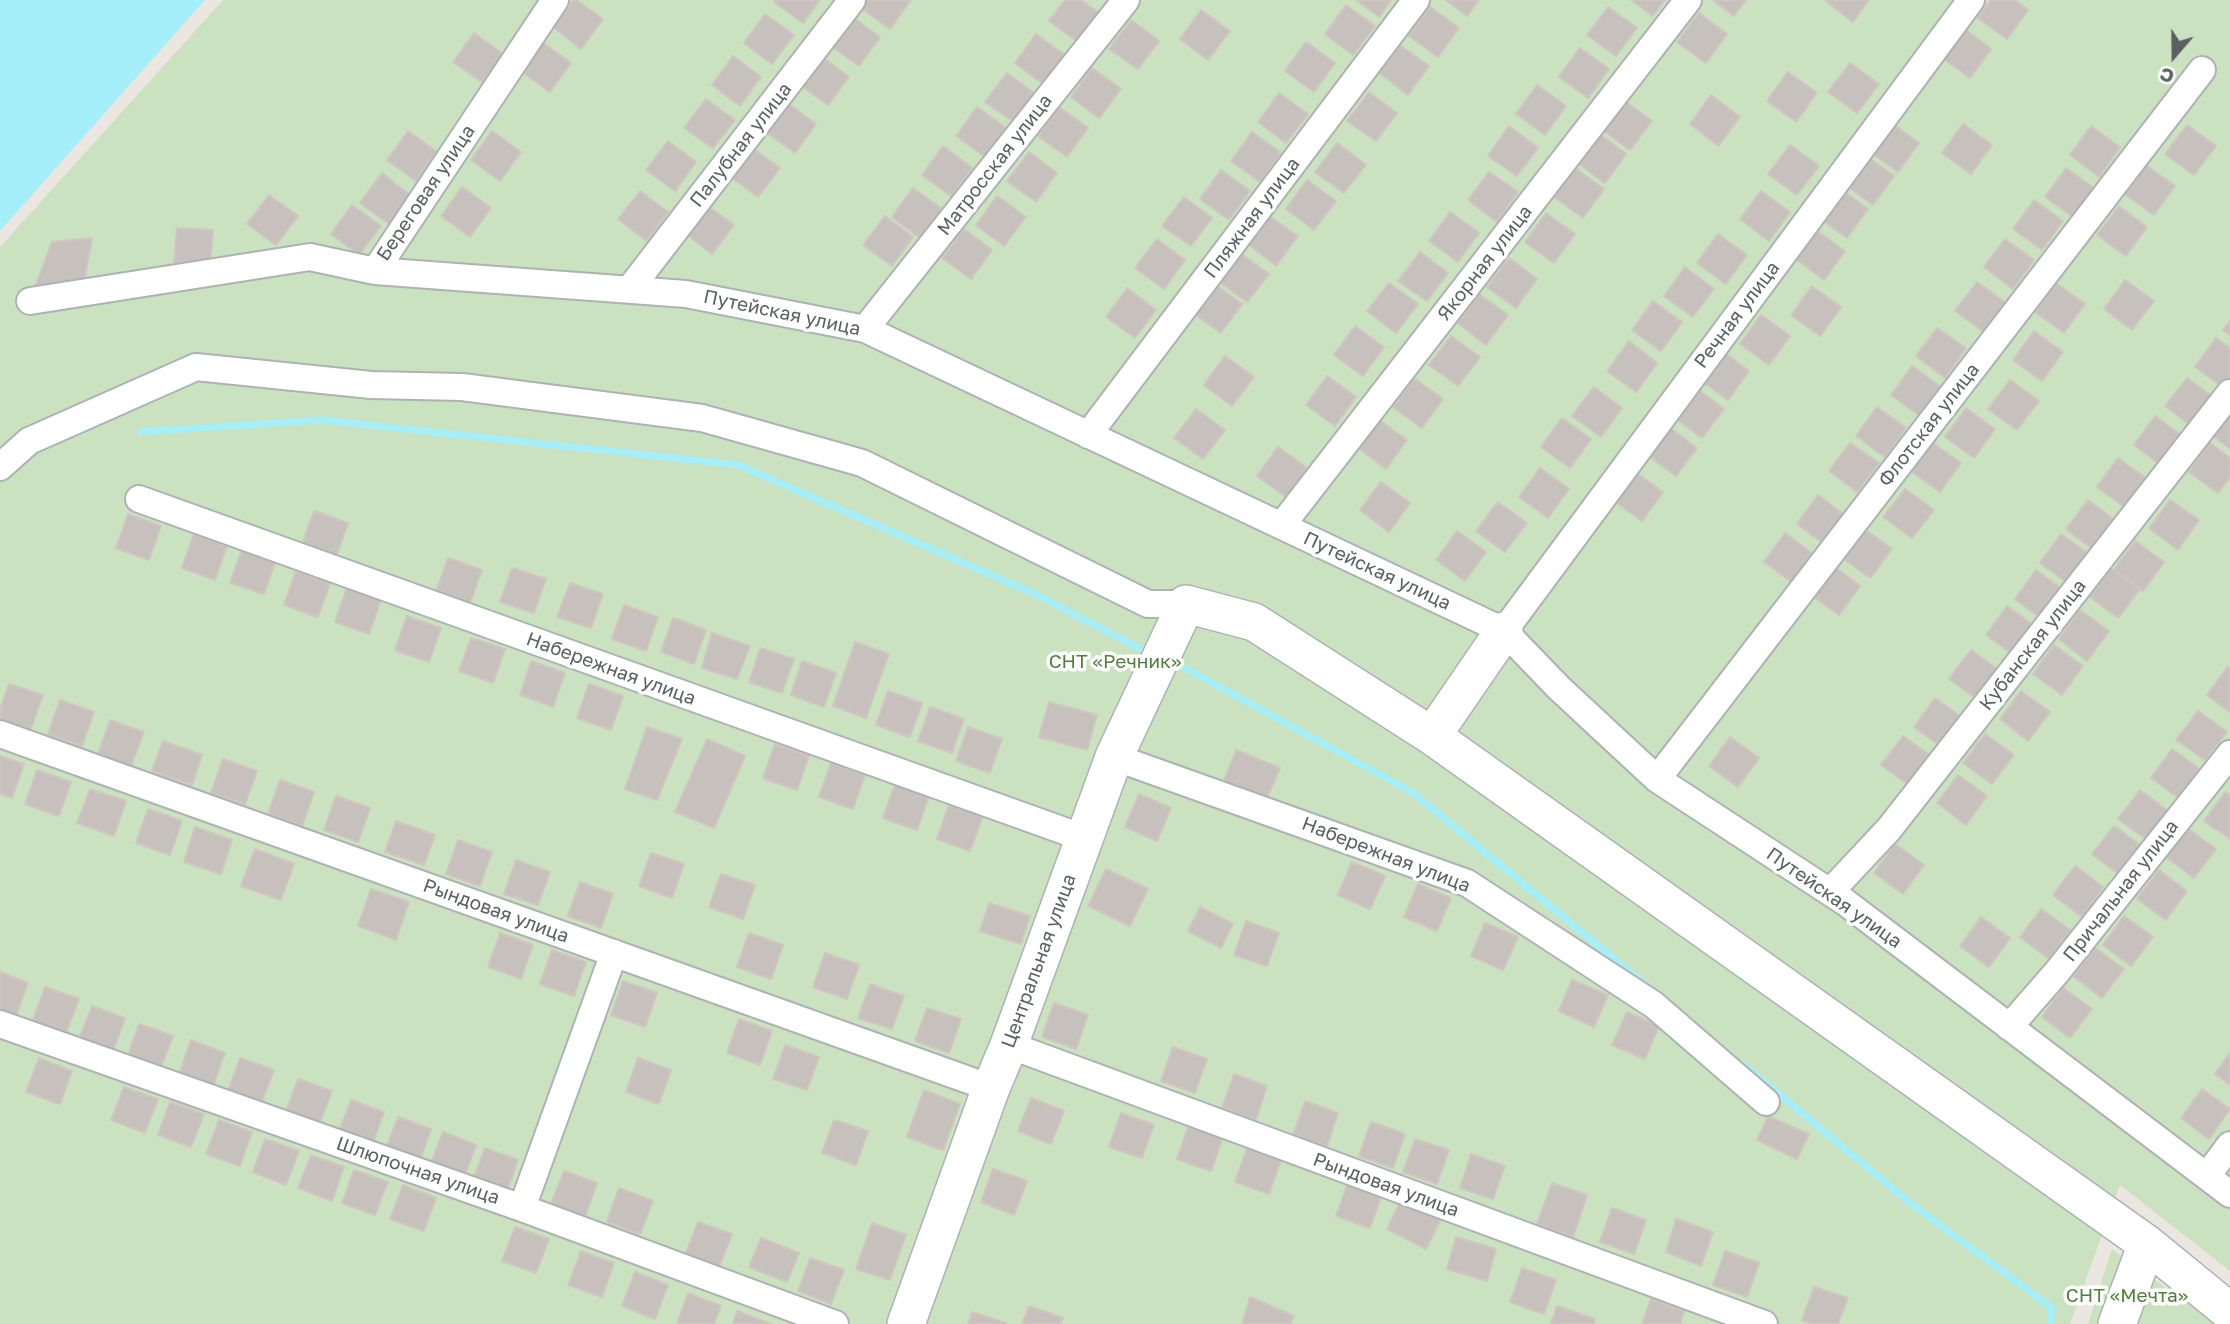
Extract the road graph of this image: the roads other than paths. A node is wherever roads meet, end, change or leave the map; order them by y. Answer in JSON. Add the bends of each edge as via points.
{"nodes":[{"id":1,"x":555,"y":0,"type":"edge"},
{"id":2,"x":852,"y":0,"type":"edge"},
{"id":3,"x":1126,"y":0,"type":"edge"},
{"id":4,"x":1416,"y":0,"type":"edge"},
{"id":5,"x":1688,"y":0,"type":"edge"},
{"id":6,"x":1971,"y":0,"type":"edge"},
{"id":7,"x":2202,"y":70,"type":"dead end"},
{"id":8,"x":375,"y":271,"type":"junction"},
{"id":9,"x":629,"y":290,"type":"junction"},
{"id":10,"x":30,"y":301,"type":"dead end"},
{"id":11,"x":865,"y":329,"type":"junction"},
{"id":12,"x":2230,"y":393,"type":"edge"},
{"id":13,"x":1088,"y":435,"type":"junction"},
{"id":14,"x":0,"y":467,"type":"edge"},
{"id":15,"x":139,"y":499,"type":"dead end"},
{"id":16,"x":1282,"y":525,"type":"junction"},
{"id":17,"x":1186,"y":604,"type":"junction"},
{"id":18,"x":1504,"y":631,"type":"junction"},
{"id":19,"x":0,"y":734,"type":"edge"},
{"id":20,"x":1432,"y":736,"type":"junction"},
{"id":21,"x":2230,"y":754,"type":"edge"},
{"id":22,"x":1114,"y":757,"type":"junction"},
{"id":23,"x":1657,"y":779,"type":"junction"},
{"id":24,"x":1084,"y":838,"type":"junction"},
{"id":25,"x":1830,"y":892,"type":"junction"},
{"id":26,"x":614,"y":953,"type":"junction"},
{"id":27,"x":0,"y":1024,"type":"edge"},
{"id":28,"x":2010,"y":1027,"type":"junction"},
{"id":29,"x":1009,"y":1045,"type":"junction"},
{"id":30,"x":991,"y":1088,"type":"junction"},
{"id":31,"x":1766,"y":1102,"type":"dead end"},
{"id":32,"x":2230,"y":1144,"type":"edge"},
{"id":33,"x":2207,"y":1176,"type":"junction"},
{"id":34,"x":2230,"y":1194,"type":"edge"},
{"id":35,"x":522,"y":1208,"type":"junction"},
{"id":36,"x":2147,"y":1244,"type":"junction"},
{"id":37,"x":2230,"y":1312,"type":"edge"},
{"id":38,"x":835,"y":1324,"type":"edge"},
{"id":39,"x":906,"y":1324,"type":"edge"},
{"id":40,"x":1764,"y":1324,"type":"edge"},
{"id":41,"x":2117,"y":1324,"type":"edge"}],
"edges":[{"from":1,"to":8,"type":"street","name":"Береговая улица"},
{"from":2,"to":9,"type":"street","name":"Палубная улица"},
{"from":3,"to":11,"type":"street","name":"Матросская улица"},
{"from":4,"to":13,"type":"street","name":"Пляжная улица"},
{"from":5,"to":16,"type":"street","name":"Якорная улица"},
{"from":6,"to":18,"type":"street","name":"Речная улица"},
{"from":7,"to":23,"type":"street","name":"Флотская улица"},
{"from":8,"to":9,"type":"street","name":"Путейская улица"},
{"from":8,"to":10,"type":"street","name":"Береговая улица","via":[[310,257]]},
{"from":9,"to":11,"type":"street","name":"Путейская улица","via":[[686,294]]},
{"from":11,"to":13,"type":"street","name":"Путейская улица"},
{"from":12,"to":25,"type":"street","name":"Кубанская улица","via":[[1889,829]]},
{"from":13,"to":16,"type":"street","name":"Путейская улица"},
{"from":14,"to":17,"type":"street","via":[[29,441],[196,367],[371,385],[461,387],[702,418],[862,463],[1148,604]]},
{"from":15,"to":24,"type":"street","name":"Набережная улица"},
{"from":16,"to":18,"type":"street","name":"Путейская улица"},
{"from":17,"to":20,"type":"street","via":[[1254,622]]},
{"from":17,"to":22,"type":"street","name":"Центральная улица"},
{"from":18,"to":20,"type":"street"},
{"from":18,"to":23,"type":"street","name":"Путейская улица"},
{"from":19,"to":26,"type":"street","name":"Рындовая улица"},
{"from":20,"to":36,"type":"street"},
{"from":21,"to":28,"type":"street","name":"Причальная улица"},
{"from":22,"to":24,"type":"street","name":"Центральная улица"},
{"from":22,"to":31,"type":"street","name":"Набережная улица","via":[[1467,883],[1654,1006]]},
{"from":23,"to":25,"type":"street","name":"Путейская улица"},
{"from":24,"to":29,"type":"street","name":"Центральная улица"},
{"from":25,"to":28,"type":"street","name":"Путейская улица"},
{"from":26,"to":30,"type":"street","name":"Рындовая улица"},
{"from":26,"to":35,"type":"street"},
{"from":27,"to":35,"type":"street","name":"Шлюпочная улица"},
{"from":28,"to":33,"type":"street","name":"Путейская улица"},
{"from":29,"to":30,"type":"street","name":"Центральная улица"},
{"from":29,"to":40,"type":"street","name":"Рындовая улица"},
{"from":30,"to":39,"type":"street","name":"Центральная улица"},
{"from":32,"to":33,"type":"street"},
{"from":33,"to":34,"type":"street","name":"Путейская улица"},
{"from":35,"to":38,"type":"street","name":"Шлюпочная улица"},
{"from":36,"to":37,"type":"street"},
{"from":36,"to":41,"type":"street"}]}
